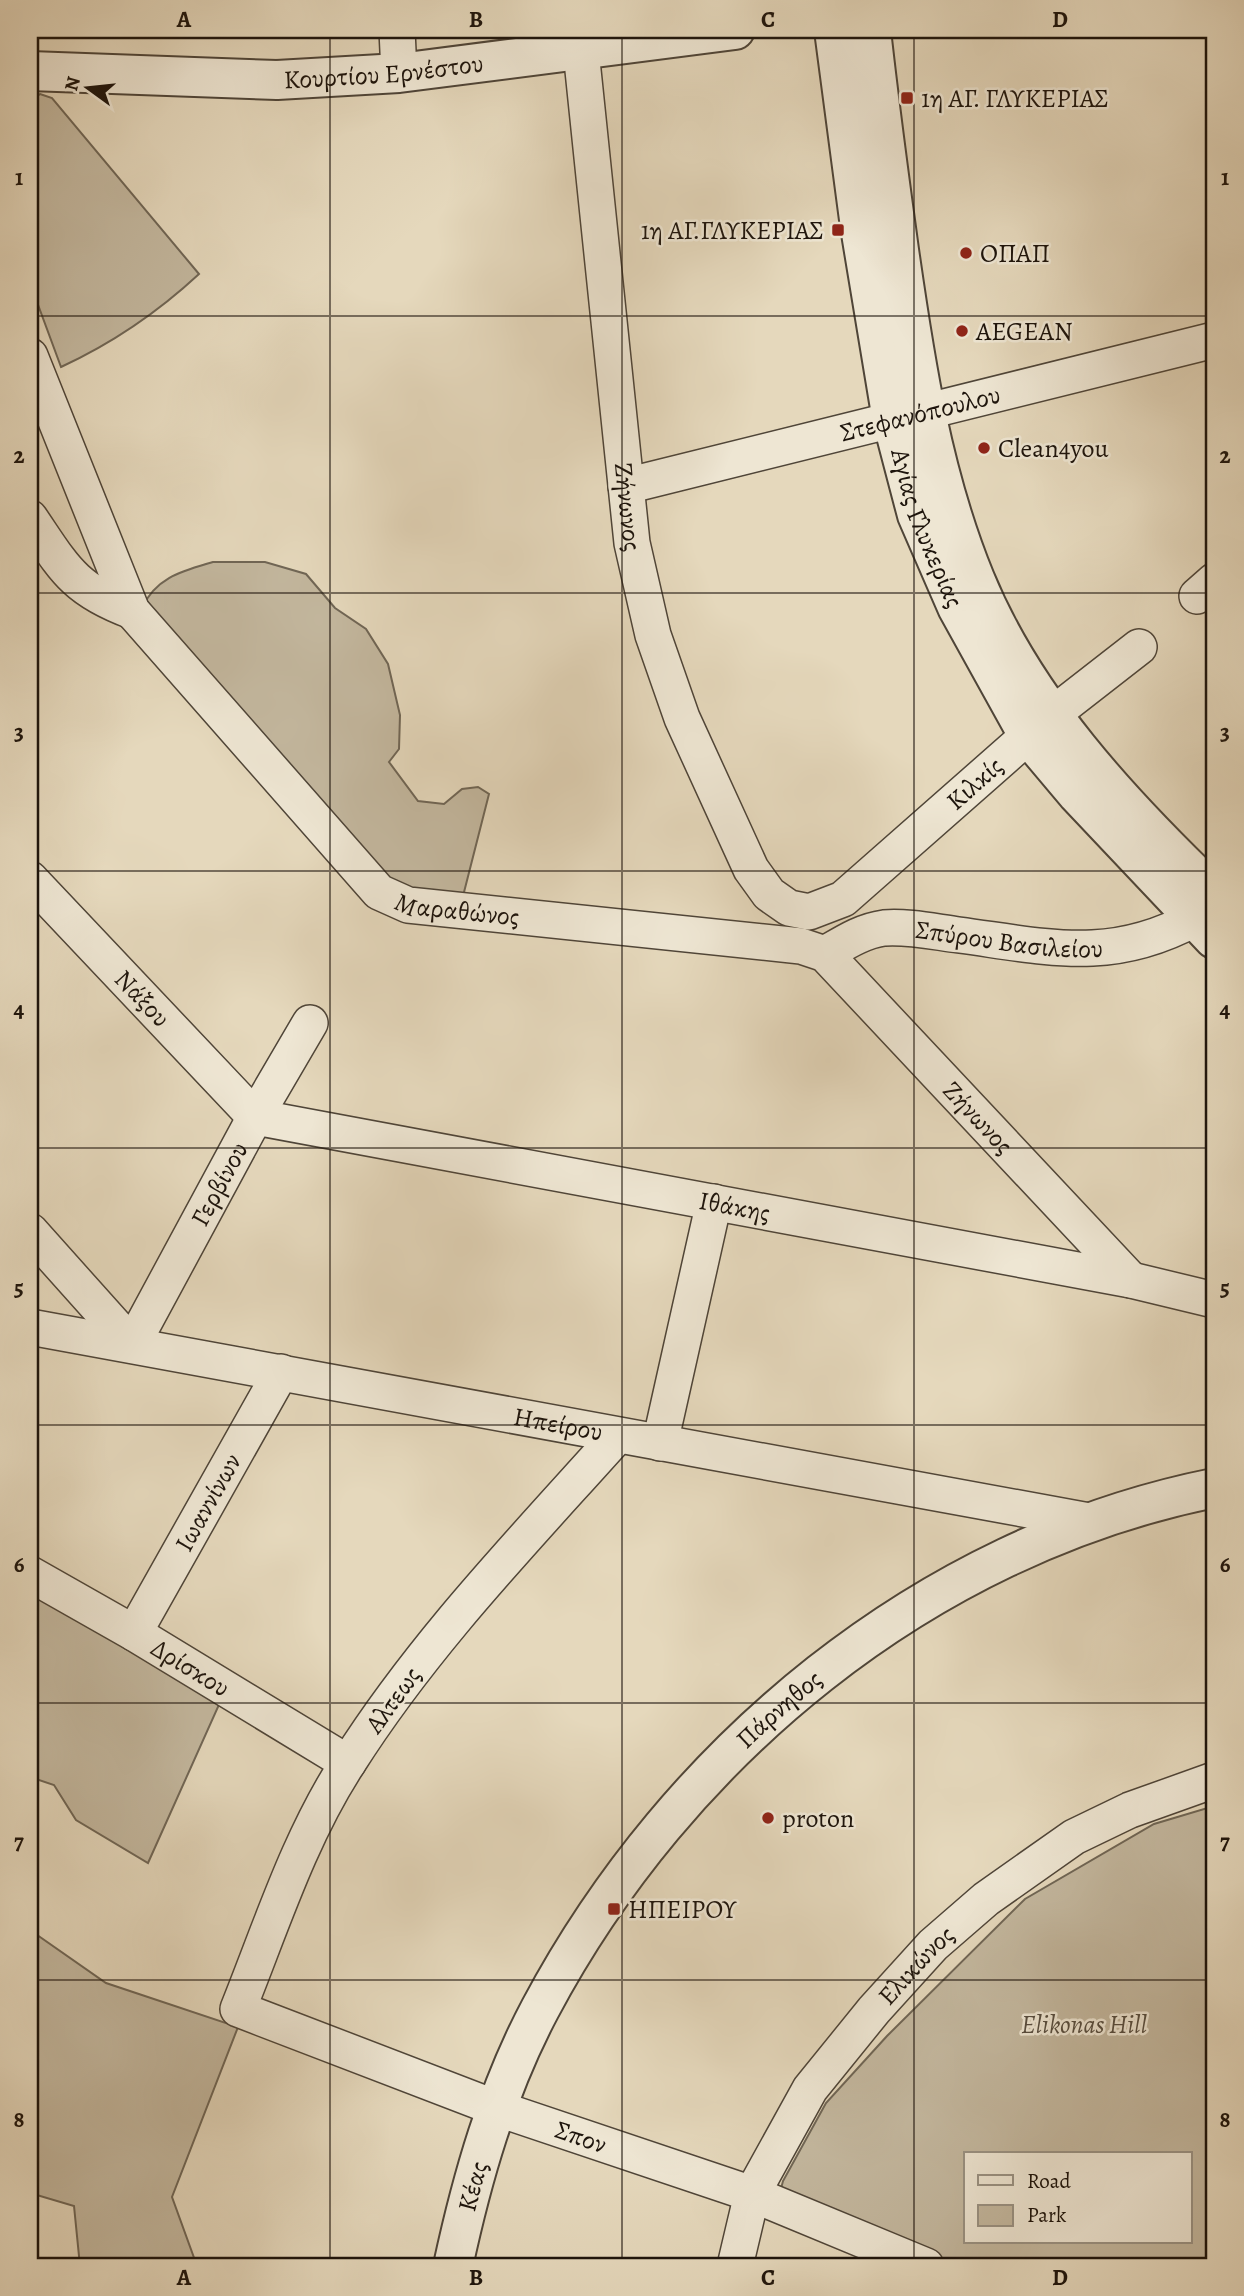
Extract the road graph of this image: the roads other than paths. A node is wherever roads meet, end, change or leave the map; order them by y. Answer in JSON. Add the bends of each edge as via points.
{"nodes":[{"id":1,"x":397,"y":30,"type":"edge"},
{"id":2,"x":735,"y":30,"type":"edge"},
{"id":3,"x":834,"y":30,"type":"edge"},
{"id":4,"x":871,"y":30,"type":"edge"},
{"id":5,"x":580,"y":51,"type":"junction"},
{"id":6,"x":30,"y":71,"type":"edge"},
{"id":7,"x":399,"y":73,"type":"junction"},
{"id":8,"x":1214,"y":340,"type":"edge"},
{"id":9,"x":30,"y":356,"type":"edge"},
{"id":10,"x":908,"y":416,"type":"junction"},
{"id":11,"x":626,"y":485,"type":"junction"},
{"id":12,"x":30,"y":518,"type":"edge"},
{"id":13,"x":132,"y":611,"type":"junction"},
{"id":14,"x":1139,"y":646,"type":"dead end"},
{"id":15,"x":1041,"y":726,"type":"junction"},
{"id":16,"x":30,"y":879,"type":"edge"},
{"id":17,"x":809,"y":912,"type":"joint"},
{"id":18,"x":1208,"y":917,"type":"edge"},
{"id":19,"x":825,"y":954,"type":"junction"},
{"id":20,"x":310,"y":1023,"type":"dead end"},
{"id":21,"x":255,"y":1117,"type":"junction"},
{"id":22,"x":714,"y":1202,"type":"junction"},
{"id":23,"x":30,"y":1231,"type":"edge"},
{"id":24,"x":1131,"y":1280,"type":"junction"},
{"id":25,"x":1214,"y":1300,"type":"edge"},
{"id":26,"x":30,"y":1326,"type":"edge"},
{"id":27,"x":132,"y":1345,"type":"junction"},
{"id":28,"x":281,"y":1373,"type":"junction"},
{"id":29,"x":617,"y":1436,"type":"junction"},
{"id":30,"x":660,"y":1443,"type":"junction"},
{"id":31,"x":1214,"y":1489,"type":"edge"},
{"id":32,"x":1089,"y":1521,"type":"junction"},
{"id":33,"x":30,"y":1574,"type":"edge"},
{"id":34,"x":134,"y":1633,"type":"junction"},
{"id":35,"x":348,"y":1763,"type":"junction"},
{"id":36,"x":1214,"y":1780,"type":"edge"},
{"id":37,"x":238,"y":2010,"type":"joint"},
{"id":38,"x":496,"y":2108,"type":"junction"},
{"id":39,"x":752,"y":2194,"type":"junction"},
{"id":40,"x":453,"y":2266,"type":"edge"},
{"id":41,"x":735,"y":2266,"type":"edge"},
{"id":42,"x":926,"y":2266,"type":"edge"}],
"edges":[{"from":1,"to":7,"type":"street"},
{"from":2,"to":5,"type":"street","name":"Κουρτίου Ερνέστου"},
{"from":3,"to":10,"type":"street","name":"Αγίας Γλυκερίας","via":[[860,227]]},
{"from":4,"to":10,"type":"street","name":"Αγίας Γλυκερίας","via":[[913,353]]},
{"from":5,"to":7,"type":"street","name":"Κουρτίου Ερνέστου"},
{"from":5,"to":11,"type":"street","name":"Ζήνωνος"},
{"from":6,"to":7,"type":"street","name":"Κουρτίου Ερνέστου","via":[[277,80]]},
{"from":8,"to":10,"type":"street","name":"Στεφανόπουλου"},
{"from":9,"to":13,"type":"street","name":"Μαραθώνος"},
{"from":10,"to":11,"type":"street","name":"Στεφανόπουλου"},
{"from":10,"to":15,"type":"street","name":"Αγίας Γλυκερίας","via":[[943,484],[976,580],[1017,659]]},
{"from":11,"to":17,"type":"street","name":"Ζήνωνος","via":[[632,542],[653,635],[682,718],[751,869],[769,894],[789,908]]},
{"from":12,"to":13,"type":"street","name":"Μαραθώνος","via":[[70,576],[99,599]]},
{"from":13,"to":19,"type":"street","name":"Μαραθώνος","via":[[379,892],[408,905],[801,947]]},
{"from":14,"to":15,"type":"street","name":"Κιλκίς"},
{"from":15,"to":17,"type":"street","name":"Κιλκίς","via":[[843,899]]},
{"from":15,"to":18,"type":"street","name":"Αγίας Γλυκερίας","via":[[1113,789],[1173,854]]},
{"from":16,"to":21,"type":"street","name":"Νάξου"},
{"from":18,"to":19,"type":"street","name":"Σπύρου Βασιλείου","via":[[1162,936],[1098,949],[884,929],[858,936]]},
{"from":19,"to":24,"type":"street","name":"Ζήνωνος"},
{"from":20,"to":21,"type":"street","name":"Γερβίνου"},
{"from":21,"to":22,"type":"street","name":"Ιθάκης"},
{"from":21,"to":27,"type":"street","name":"Γερβίνου"},
{"from":22,"to":24,"type":"street","name":"Ιθάκης"},
{"from":22,"to":30,"type":"street"},
{"from":23,"to":27,"type":"street"},
{"from":24,"to":25,"type":"street","name":"Ιθάκης"},
{"from":26,"to":27,"type":"street","name":"Ηπείρου"},
{"from":27,"to":28,"type":"street","name":"Ηπείρου"},
{"from":28,"to":29,"type":"street","name":"Ηπείρου"},
{"from":28,"to":34,"type":"street","name":"Ιωαννίνων"},
{"from":29,"to":30,"type":"street","name":"Ηπείρου"},
{"from":29,"to":35,"type":"street","name":"Αλτεως","via":[[461,1609]]},
{"from":30,"to":32,"type":"street","name":"Ηπείρου"},
{"from":31,"to":32,"type":"street","name":"Πάρνηθος"},
{"from":32,"to":38,"type":"street","name":"Πάρνηθος","via":[[929,1597],[876,1630],[755,1729],[693,1791],[581,1940],[539,2010]]},
{"from":33,"to":34,"type":"street","name":"Δρίσκου"},
{"from":34,"to":35,"type":"street","name":"Δρίσκου"},
{"from":35,"to":37,"type":"street","name":"Αλτεως","via":[[299,1856]]},
{"from":36,"to":39,"type":"street","name":"Ελικώνος","via":[[1130,1810],[1074,1837],[986,1899],[933,1945],[810,2089]]},
{"from":37,"to":38,"type":"street","name":"Σπον"},
{"from":38,"to":39,"type":"street","name":"Σπον"},
{"from":38,"to":40,"type":"street","name":"Κέας","via":[[471,2185]]},
{"from":39,"to":41,"type":"street","name":"Ελικώνος"},
{"from":39,"to":42,"type":"street","name":"Σπον"}]}
